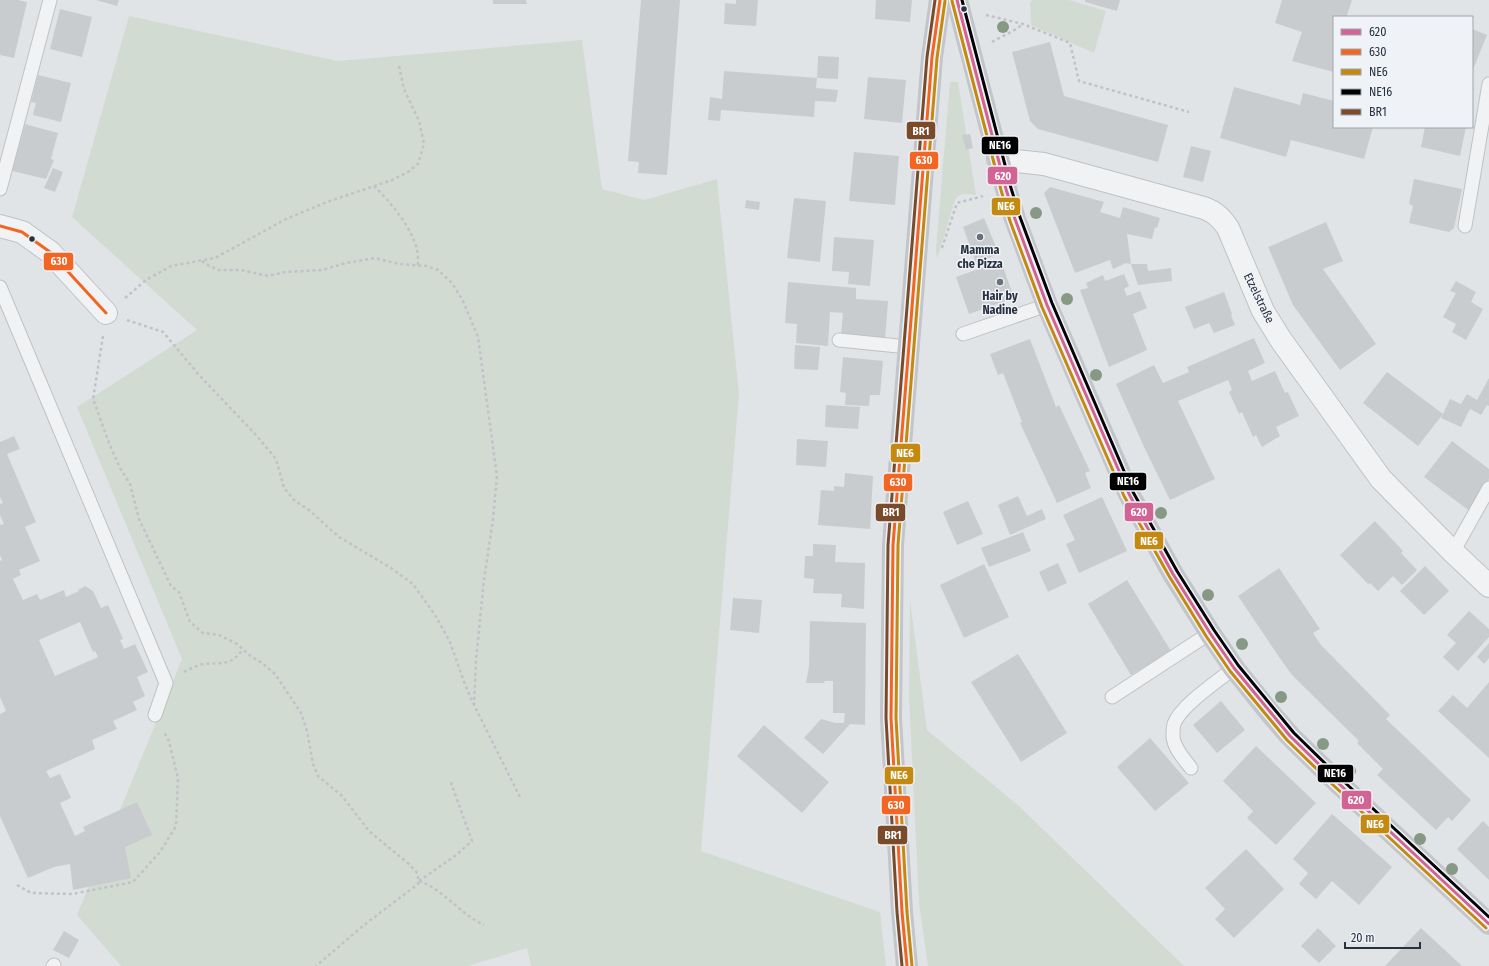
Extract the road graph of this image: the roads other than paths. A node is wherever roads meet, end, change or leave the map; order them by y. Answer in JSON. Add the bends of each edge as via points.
{"nodes":[{"id":1,"x":50,"y":0,"type":"edge"},
{"id":2,"x":940,"y":0,"type":"edge"},
{"id":3,"x":959,"y":5,"type":"edge"},
{"id":4,"x":1489,"y":84,"type":"edge"},
{"id":5,"x":998,"y":159,"type":"junction"},
{"id":6,"x":0,"y":189,"type":"edge"},
{"id":7,"x":0,"y":226,"type":"edge"},
{"id":8,"x":1465,"y":226,"type":"dead end"},
{"id":9,"x":0,"y":287,"type":"edge"},
{"id":10,"x":1047,"y":305,"type":"junction"},
{"id":11,"x":106,"y":313,"type":"road end"},
{"id":12,"x":963,"y":334,"type":"dead end"},
{"id":13,"x":839,"y":340,"type":"dead end"},
{"id":14,"x":908,"y":347,"type":"junction"},
{"id":15,"x":1489,"y":488,"type":"edge"},
{"id":16,"x":1453,"y":552,"type":"junction"},
{"id":17,"x":1489,"y":586,"type":"edge"},
{"id":18,"x":1210,"y":633,"type":"junction"},
{"id":19,"x":1234,"y":668,"type":"junction"},
{"id":20,"x":1112,"y":697,"type":"dead end"},
{"id":21,"x":155,"y":715,"type":"road end"},
{"id":22,"x":1191,"y":768,"type":"dead end"},
{"id":23,"x":1489,"y":924,"type":"edge"},
{"id":24,"x":907,"y":966,"type":"edge"}],
"edges":[{"from":1,"to":6,"type":"lane"},
{"from":2,"to":14,"type":"street","via":[[932,56]]},
{"from":3,"to":5,"type":"street"},
{"from":4,"to":8,"type":"lane"},
{"from":5,"to":10,"type":"street","via":[[1015,219]]},
{"from":5,"to":16,"type":"street","name":"Etzelstraße","via":[[1044,164],[1204,208],[1221,218],[1228,228],[1263,311],[1281,340],[1381,479]]},
{"from":7,"to":11,"type":"street","via":[[22,232],[50,252]]},
{"from":9,"to":21,"type":"lane","via":[[166,683]]},
{"from":10,"to":12,"type":"lane"},
{"from":10,"to":18,"type":"street","via":[[1129,494],[1173,574]]},
{"from":13,"to":14,"type":"lane"},
{"from":14,"to":24,"type":"street","via":[[893,544],[891,718]]},
{"from":15,"to":16,"type":"lane"},
{"from":16,"to":17,"type":"street","name":"Etzelstraße"},
{"from":18,"to":19,"type":"street"},
{"from":18,"to":20,"type":"lane"},
{"from":19,"to":22,"type":"lane","via":[[1193,701],[1180,714],[1174,725],[1173,737]]},
{"from":19,"to":23,"type":"street","via":[[1290,736]]}]}
